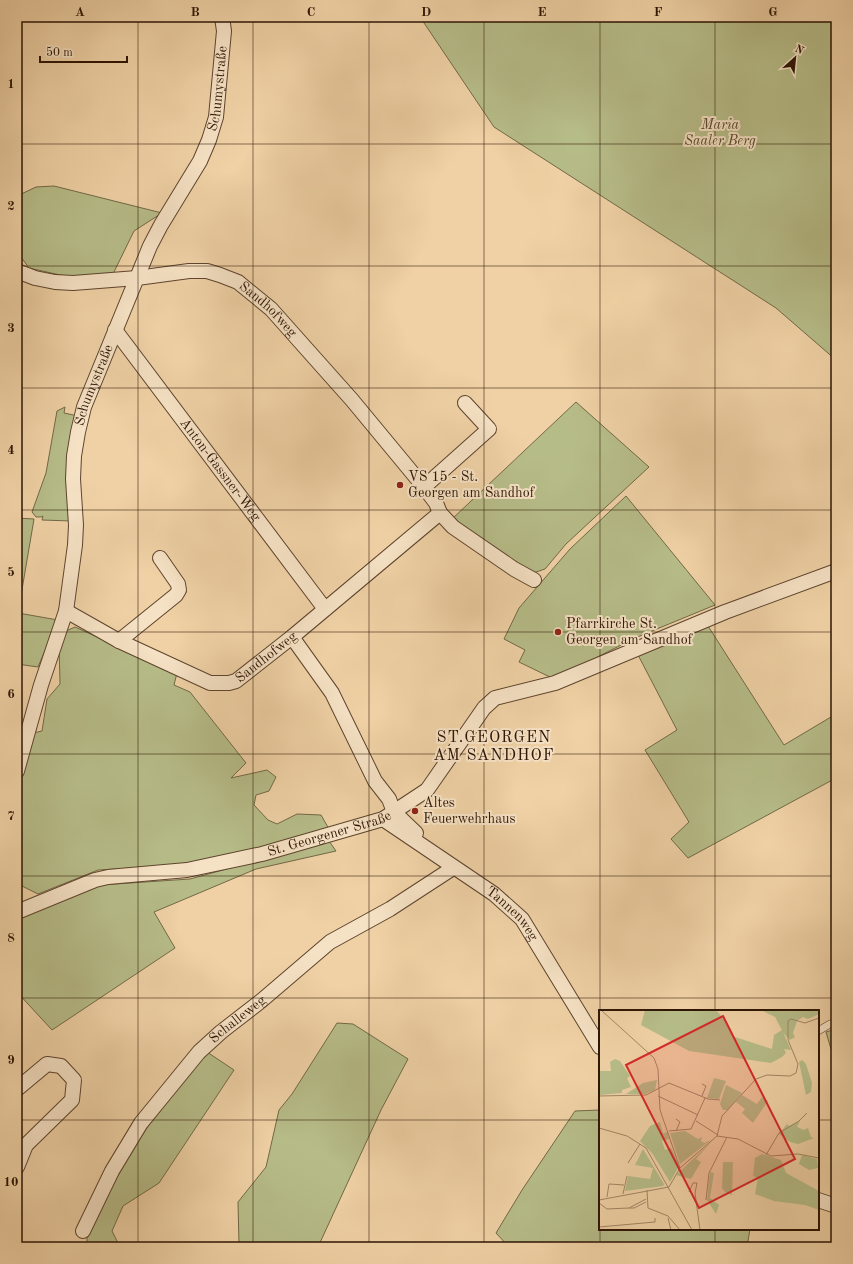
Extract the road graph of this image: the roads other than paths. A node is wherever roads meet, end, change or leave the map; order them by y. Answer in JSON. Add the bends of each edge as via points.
{"nodes":[{"id":1,"x":222,"y":17,"type":"edge"},
{"id":2,"x":17,"y":271,"type":"edge"},
{"id":3,"x":137,"y":278,"type":"junction"},
{"id":4,"x":115,"y":330,"type":"junction"},
{"id":5,"x":465,"y":403,"type":"dead end"},
{"id":6,"x":424,"y":487,"type":"junction"},
{"id":7,"x":440,"y":512,"type":"junction"},
{"id":8,"x":160,"y":558,"type":"dead end"},
{"id":9,"x":836,"y":571,"type":"edge"},
{"id":10,"x":534,"y":580,"type":"dead end"},
{"id":11,"x":325,"y":609,"type":"junction"},
{"id":12,"x":66,"y":611,"type":"junction"},
{"id":13,"x":292,"y":637,"type":"junction"},
{"id":14,"x":119,"y":641,"type":"junction"},
{"id":15,"x":17,"y":771,"type":"edge"},
{"id":16,"x":388,"y":816,"type":"junction"},
{"id":17,"x":453,"y":868,"type":"junction"},
{"id":18,"x":17,"y":912,"type":"edge"},
{"id":19,"x":836,"y":1022,"type":"edge"},
{"id":20,"x":819,"y":1030,"type":"edge"},
{"id":21,"x":599,"y":1045,"type":"edge"},
{"id":22,"x":17,"y":1089,"type":"edge"},
{"id":23,"x":17,"y":1167,"type":"edge"},
{"id":24,"x":819,"y":1200,"type":"edge"},
{"id":25,"x":836,"y":1206,"type":"edge"},
{"id":26,"x":82,"y":1230,"type":"dead end"}],
"edges":[{"from":1,"to":3,"type":"street","name":"Schumystraße","via":[[224,31],[216,117],[209,140],[200,161],[161,225]]},
{"from":2,"to":3,"type":"street","name":"Sandhofweg","via":[[55,282]]},
{"from":3,"to":4,"type":"street","name":"Schumystraße"},
{"from":3,"to":6,"type":"street","name":"Sandhofweg","via":[[207,271],[243,285],[271,309],[352,400]]},
{"from":4,"to":11,"type":"street","name":"Anton-Gassner-Weg"},
{"from":4,"to":12,"type":"street","name":"Schumystraße","via":[[84,407],[78,432],[73,479],[75,545]]},
{"from":5,"to":6,"type":"street","via":[[489,429]]},
{"from":6,"to":7,"type":"street","name":"Sandhofweg"},
{"from":7,"to":10,"type":"street","name":"Sandhofweg","via":[[453,527]]},
{"from":7,"to":11,"type":"street","name":"Sandhofweg"},
{"from":8,"to":14,"type":"street","via":[[178,584],[179,590],[176,596]]},
{"from":9,"to":16,"type":"street","name":"St. Georgener Straße","via":[[725,612],[555,683],[495,698],[484,708],[427,790]]},
{"from":11,"to":13,"type":"street","name":"Sandhofweg"},
{"from":12,"to":14,"type":"street","name":"Sandhofweg"},
{"from":12,"to":15,"type":"street","name":"Schumystraße","via":[[40,685]]},
{"from":13,"to":14,"type":"street","name":"Sandhofweg","via":[[236,681],[229,683],[210,683]]},
{"from":13,"to":16,"type":"street","name":"Tannenweg","via":[[332,693],[375,781],[389,799]]},
{"from":16,"to":17,"type":"street","name":"Tannenweg"},
{"from":16,"to":18,"type":"street","name":"St. Georgener Straße","via":[[262,854],[187,870],[95,880]]},
{"from":17,"to":21,"type":"street","name":"Tannenweg","via":[[494,894],[522,919]]},
{"from":17,"to":26,"type":"street","name":"Schalleweg","via":[[390,909],[330,942],[200,1052],[141,1123],[112,1171]]},
{"from":19,"to":20,"type":"lane"},
{"from":22,"to":23,"type":"street","via":[[47,1064],[61,1066],[74,1080],[72,1100],[26,1145]]},
{"from":24,"to":25,"type":"street"}]}
